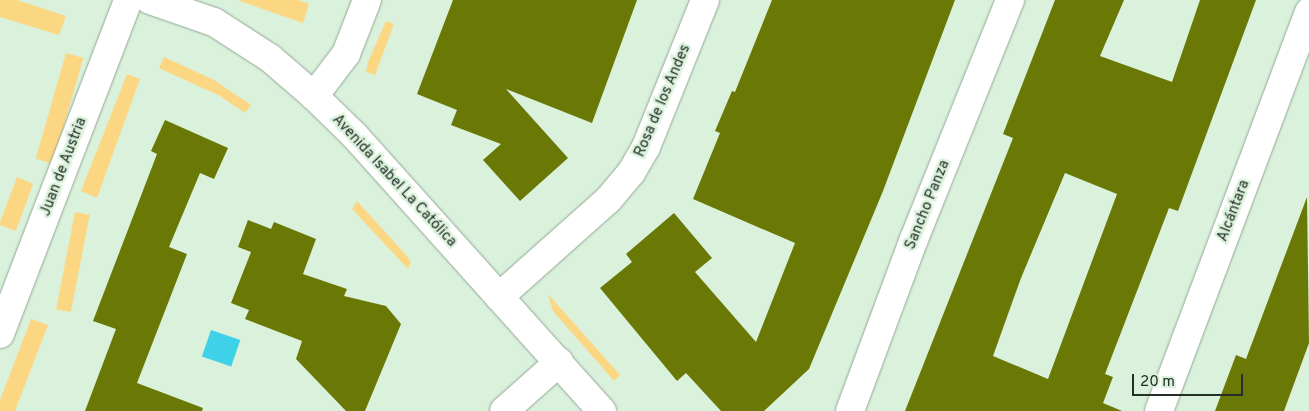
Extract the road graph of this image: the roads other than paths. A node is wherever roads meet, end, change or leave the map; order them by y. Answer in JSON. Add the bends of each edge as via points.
{"nodes":[{"id":1,"x":128,"y":0,"type":"edge"},
{"id":2,"x":150,"y":0,"type":"edge"},
{"id":3,"x":367,"y":0,"type":"edge"},
{"id":4,"x":706,"y":0,"type":"edge"},
{"id":5,"x":1010,"y":0,"type":"edge"},
{"id":6,"x":1309,"y":12,"type":"edge"},
{"id":7,"x":314,"y":96,"type":"junction"},
{"id":8,"x":499,"y":297,"type":"junction"},
{"id":9,"x":0,"y":334,"type":"edge"},
{"id":10,"x":559,"y":362,"type":"junction"},
{"id":11,"x":504,"y":411,"type":"edge"},
{"id":12,"x":602,"y":411,"type":"edge"},
{"id":13,"x":850,"y":411,"type":"edge"},
{"id":14,"x":1159,"y":411,"type":"edge"}],
"edges":[{"from":1,"to":9,"type":"street","name":"Juan de Austria"},
{"from":2,"to":7,"type":"street","name":"Avenida Isabel La Católica","via":[[214,22],[270,58]]},
{"from":3,"to":7,"type":"street","via":[[346,54]]},
{"from":4,"to":8,"type":"street","name":"Rosa de los Andes","via":[[646,147],[631,173],[608,200]]},
{"from":5,"to":13,"type":"street","name":"Sancho Panza"},
{"from":6,"to":14,"type":"street","name":"Alcántara"},
{"from":7,"to":8,"type":"street","name":"Avenida Isabel La Católica","via":[[355,136]]},
{"from":8,"to":10,"type":"street","name":"Avenida Isabel La Católica"},
{"from":10,"to":11,"type":"street"},
{"from":10,"to":12,"type":"street","name":"Avenida Isabel La Católica"}]}
